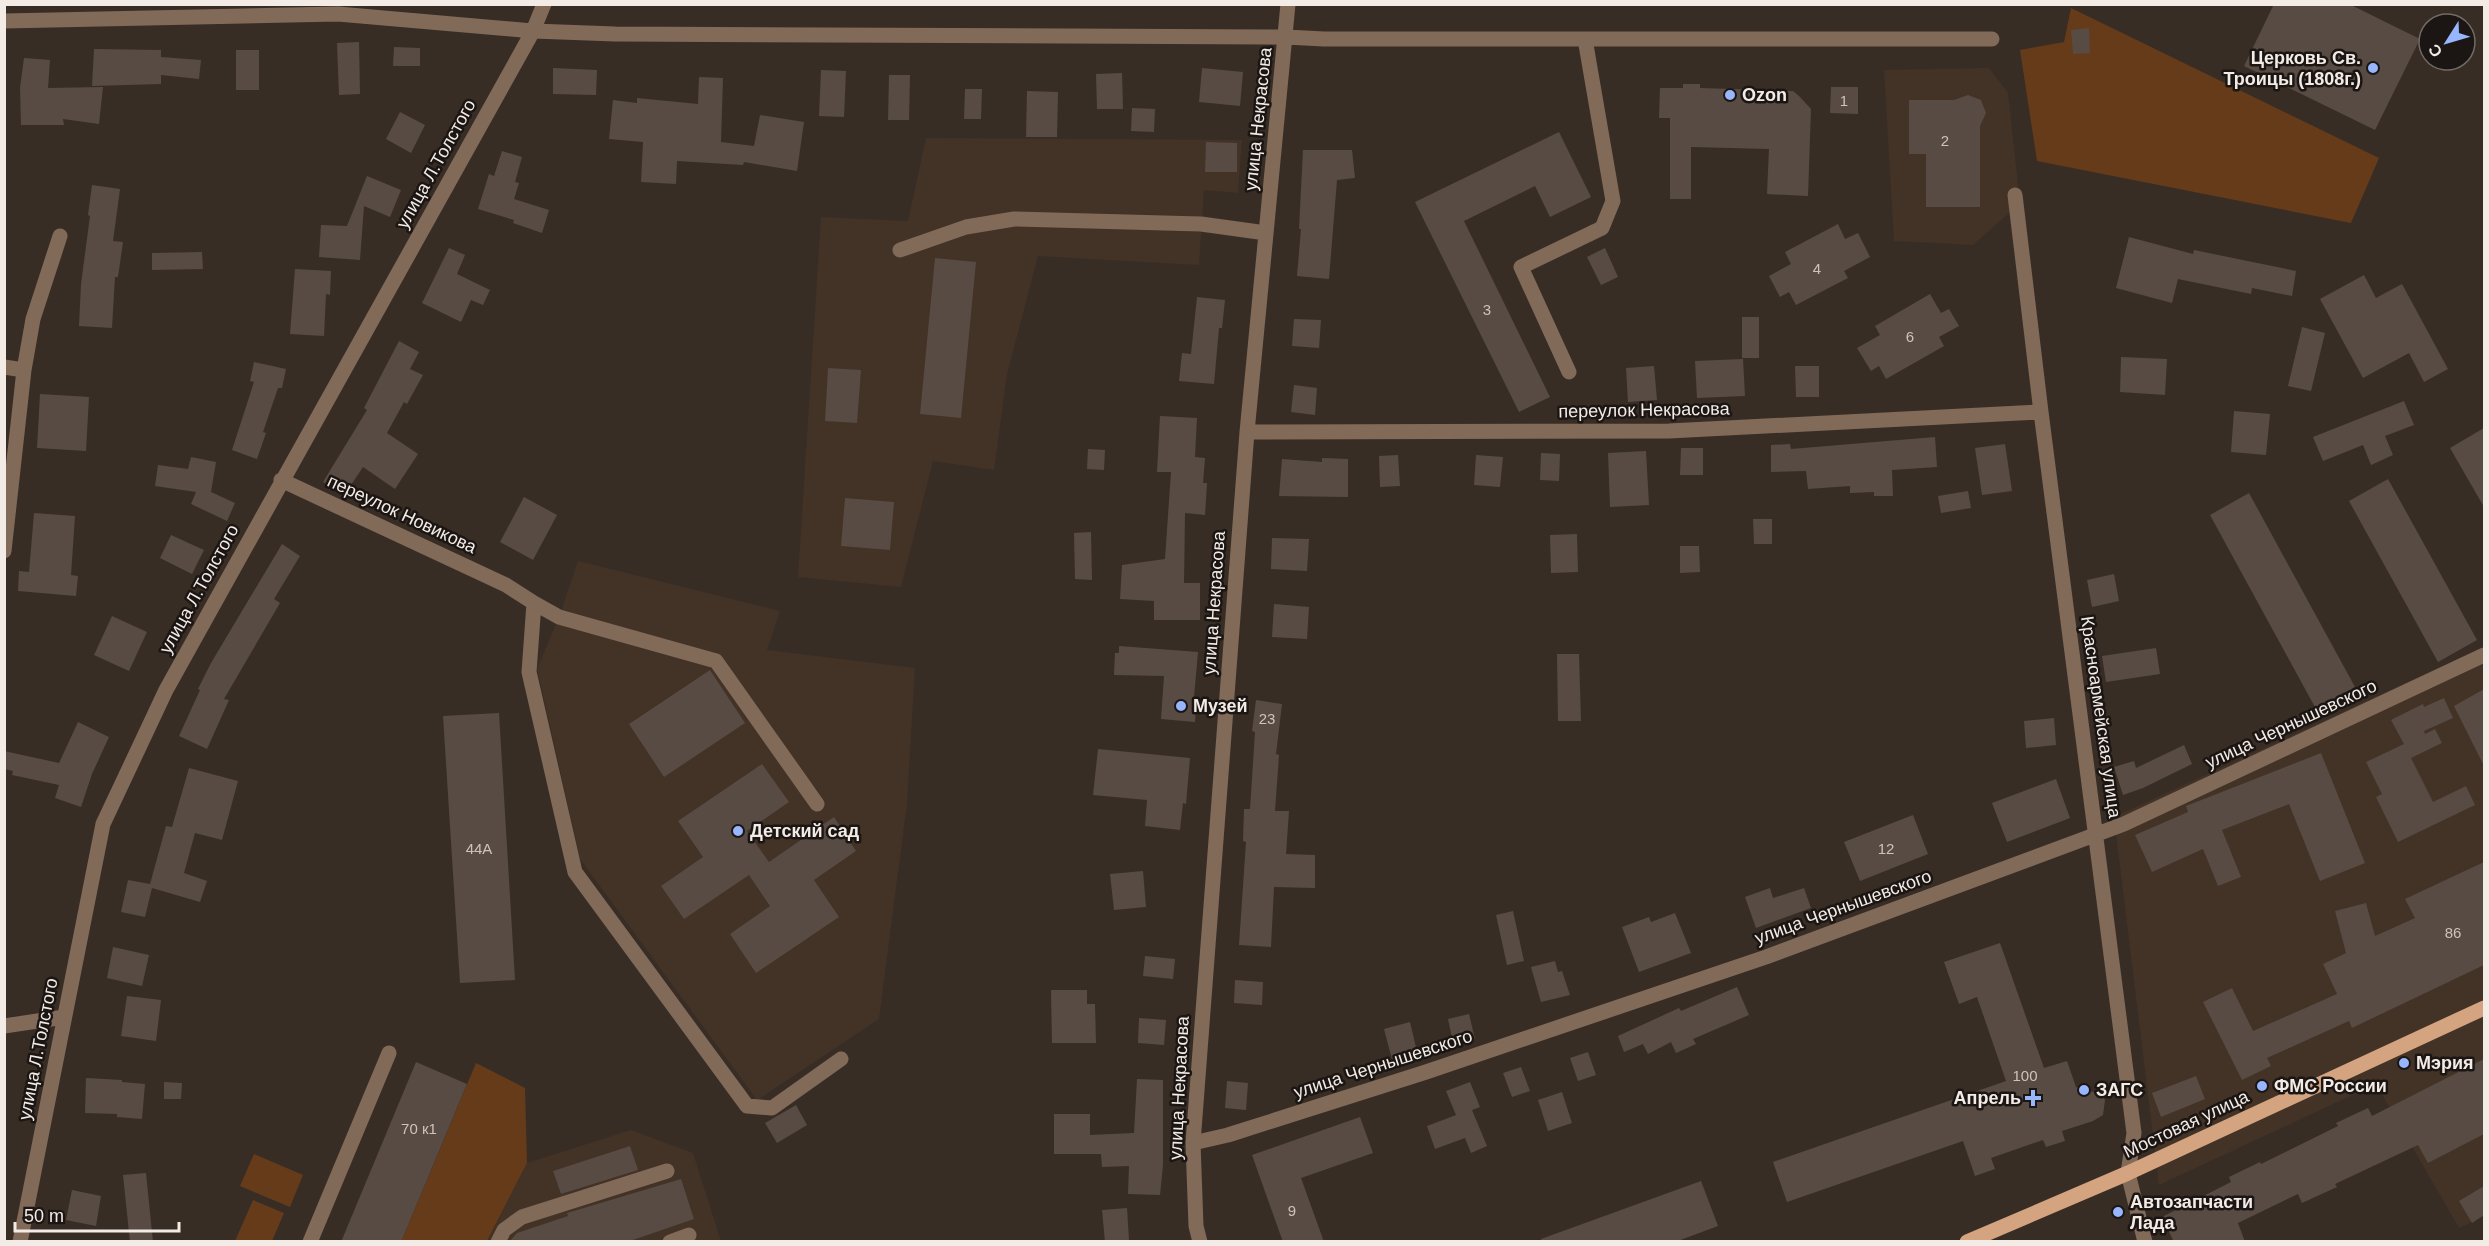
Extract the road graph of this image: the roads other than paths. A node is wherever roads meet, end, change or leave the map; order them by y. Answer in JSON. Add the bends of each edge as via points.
{"nodes":[{"id":1,"x":544,"y":4,"type":"edge"},
{"id":2,"x":1288,"y":4,"type":"edge"},
{"id":3,"x":4,"y":21,"type":"edge"},
{"id":4,"x":533,"y":31,"type":"junction"},
{"id":5,"x":1286,"y":37,"type":"junction"},
{"id":6,"x":1585,"y":39,"type":"junction"},
{"id":7,"x":1992,"y":39,"type":"dead end"},
{"id":8,"x":2015,"y":195,"type":"dead end"},
{"id":9,"x":1266,"y":233,"type":"junction"},
{"id":10,"x":60,"y":236,"type":"dead end"},
{"id":11,"x":900,"y":250,"type":"dead end"},
{"id":12,"x":4,"y":367,"type":"edge"},
{"id":13,"x":24,"y":370,"type":"junction"},
{"id":14,"x":1569,"y":372,"type":"dead end"},
{"id":15,"x":2040,"y":412,"type":"junction"},
{"id":16,"x":1247,"y":432,"type":"junction"},
{"id":17,"x":281,"y":480,"type":"junction"},
{"id":18,"x":4,"y":550,"type":"edge"},
{"id":19,"x":534,"y":603,"type":"junction"},
{"id":20,"x":2484,"y":655,"type":"edge"},
{"id":21,"x":817,"y":804,"type":"dead end"},
{"id":22,"x":2096,"y":834,"type":"junction"},
{"id":23,"x":2484,"y":1008,"type":"edge"},
{"id":24,"x":64,"y":1017,"type":"junction"},
{"id":25,"x":4,"y":1026,"type":"edge"},
{"id":26,"x":389,"y":1053,"type":"dead end"},
{"id":27,"x":841,"y":1059,"type":"dead end"},
{"id":28,"x":1193,"y":1143,"type":"junction"},
{"id":29,"x":667,"y":1171,"type":"dead end"},
{"id":30,"x":2128,"y":1173,"type":"junction"},
{"id":31,"x":689,"y":1235,"type":"dead end"},
{"id":32,"x":20,"y":1242,"type":"edge"},
{"id":33,"x":310,"y":1242,"type":"edge"},
{"id":34,"x":498,"y":1242,"type":"edge"},
{"id":35,"x":670,"y":1242,"type":"edge"},
{"id":36,"x":1200,"y":1242,"type":"edge"},
{"id":37,"x":1967,"y":1242,"type":"edge"},
{"id":38,"x":2145,"y":1242,"type":"edge"}],
"edges":[{"from":1,"to":4,"type":"street","name":"улица Л.Толстого"},
{"from":2,"to":5,"type":"street","name":"улица Некрасова"},
{"from":3,"to":4,"type":"street","via":[[338,14]]},
{"from":4,"to":5,"type":"street"},
{"from":4,"to":17,"type":"street","name":"улица Л.Толстого"},
{"from":5,"to":6,"type":"street"},
{"from":5,"to":9,"type":"street","name":"улица Некрасова"},
{"from":6,"to":7,"type":"street"},
{"from":6,"to":14,"type":"street","via":[[1613,201],[1602,228],[1521,267]]},
{"from":8,"to":15,"type":"street","name":"Красноармейская улица"},
{"from":9,"to":11,"type":"street","via":[[1201,224],[1014,219],[966,227]]},
{"from":9,"to":16,"type":"street","name":"улица Некрасова"},
{"from":10,"to":13,"type":"street","via":[[39,297]]},
{"from":12,"to":13,"type":"street"},
{"from":13,"to":18,"type":"street"},
{"from":15,"to":16,"type":"street","name":"переулок Некрасова","via":[[1669,431]]},
{"from":15,"to":22,"type":"street","name":"Красноармейская улица"},
{"from":16,"to":28,"type":"street","name":"улица Некрасова"},
{"from":17,"to":19,"type":"street","name":"переулок Новикова","via":[[506,585]]},
{"from":17,"to":24,"type":"street","name":"улица Л.Толстого","via":[[166,690],[104,824]]},
{"from":19,"to":21,"type":"street","name":"переулок Новикова","via":[[559,617],[716,661]]},
{"from":19,"to":27,"type":"street","via":[[529,672],[575,872],[747,1106],[772,1108]]},
{"from":20,"to":22,"type":"street","name":"улица Чернышевского"},
{"from":22,"to":28,"type":"street","name":"улица Чернышевского","via":[[1766,957],[1426,1072]]},
{"from":22,"to":30,"type":"street","name":"Красноармейская улица","via":[[2134,1133]]},
{"from":23,"to":30,"type":"main road","name":"Мостовая улица"},
{"from":24,"to":25,"type":"street"},
{"from":24,"to":32,"type":"street","name":"улица Л.Толстого"},
{"from":26,"to":33,"type":"street"},
{"from":28,"to":36,"type":"street","name":"улица Некрасова"},
{"from":29,"to":34,"type":"street","via":[[522,1217],[504,1230]]},
{"from":30,"to":37,"type":"main road","name":"Мостовая улица"},
{"from":30,"to":38,"type":"street","name":"Красноармейская улица"},
{"from":31,"to":35,"type":"street"}]}
